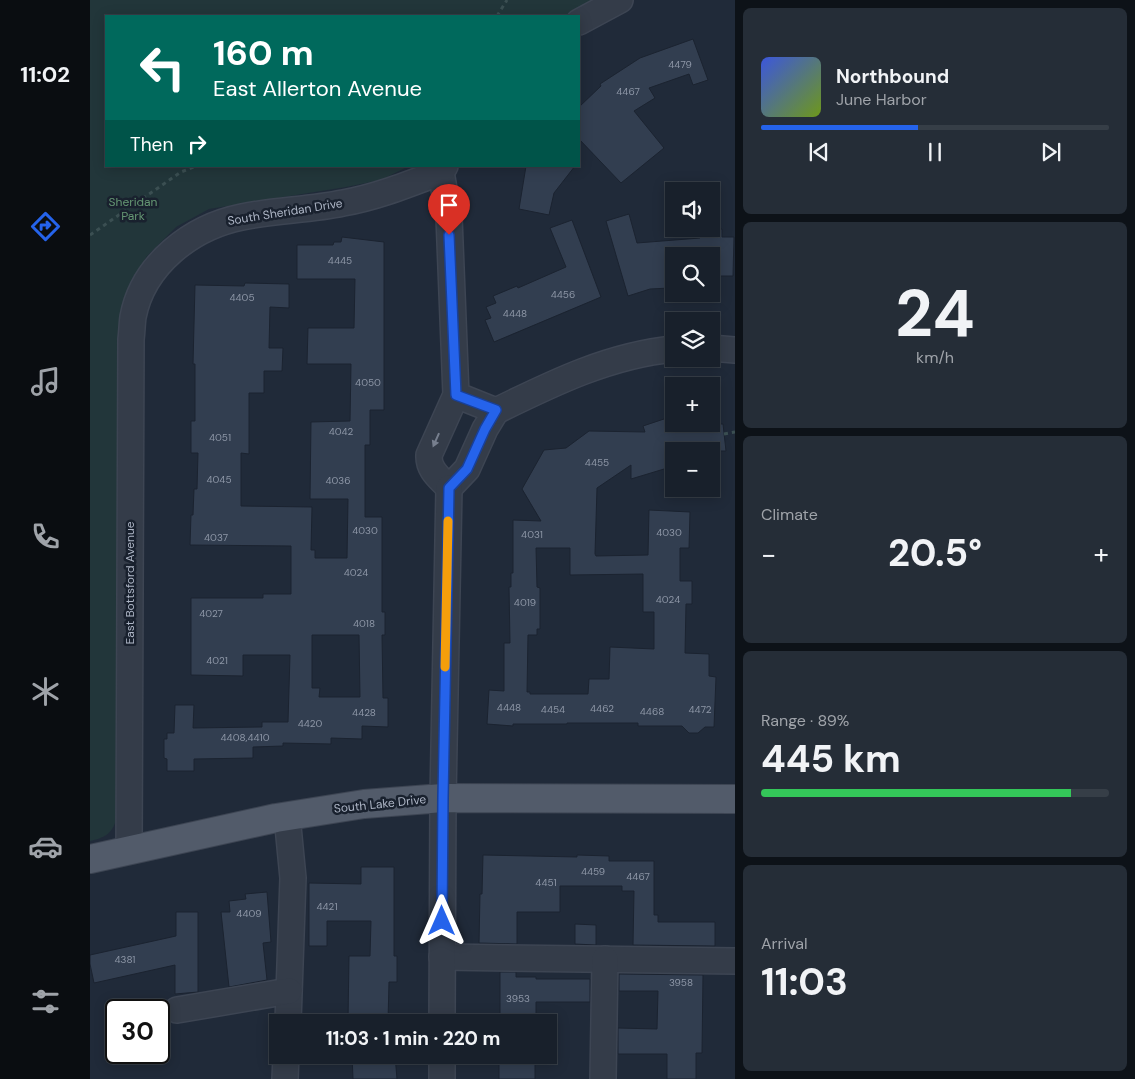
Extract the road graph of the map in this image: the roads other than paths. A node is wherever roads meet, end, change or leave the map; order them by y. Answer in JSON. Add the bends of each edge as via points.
{"nodes":[{"id":1,"x":620,"y":0,"type":"edge"},
{"id":2,"x":580,"y":21,"type":"edge"},
{"id":3,"x":443,"y":169,"type":"edge"},
{"id":4,"x":134,"y":316,"type":"joint"},
{"id":5,"x":720,"y":349,"type":"edge"},
{"id":6,"x":735,"y":350,"type":"edge"},
{"id":7,"x":665,"y":351,"type":"edge"},
{"id":8,"x":456,"y":395,"type":"junction"},
{"id":9,"x":496,"y":410,"type":"junction"},
{"id":10,"x":449,"y":488,"type":"junction"},
{"id":11,"x":443,"y":798,"type":"junction"},
{"id":12,"x":735,"y":799,"type":"edge"},
{"id":13,"x":287,"y":816,"type":"junction"},
{"id":14,"x":129,"y":850,"type":"junction"},
{"id":15,"x":90,"y":859,"type":"edge"},
{"id":16,"x":442,"y":957,"type":"junction"},
{"id":17,"x":605,"y":959,"type":"junction"},
{"id":18,"x":735,"y":961,"type":"edge"},
{"id":19,"x":289,"y":991,"type":"junction"},
{"id":20,"x":177,"y":1010,"type":"dead end"},
{"id":21,"x":288,"y":1014,"type":"edge"},
{"id":22,"x":442,"y":1014,"type":"edge"},
{"id":23,"x":286,"y":1064,"type":"edge"},
{"id":24,"x":442,"y":1064,"type":"edge"},
{"id":25,"x":285,"y":1079,"type":"edge"},
{"id":26,"x":442,"y":1079,"type":"edge"},
{"id":27,"x":603,"y":1079,"type":"edge"}],
"edges":[{"from":1,"to":2,"type":"street"},
{"from":3,"to":4,"type":"street","name":"South Sheridan Drive","via":[[386,192],[344,203],[242,217],[217,224],[196,234],[156,266],[143,289]]},
{"from":3,"to":8,"type":"street","via":[[449,217]]},
{"from":4,"to":14,"type":"street","name":"East Bottsford Avenue","via":[[131,349]]},
{"from":5,"to":6,"type":"street"},
{"from":7,"to":9,"type":"street","via":[[616,360],[572,374]]},
{"from":8,"to":9,"type":"street"},
{"from":8,"to":10,"type":"street","one_way":true,"via":[[429,455],[434,472]]},
{"from":9,"to":10,"type":"street","via":[[467,469]]},
{"from":10,"to":11,"type":"street"},
{"from":11,"to":12,"type":"main road","name":"South Lake Drive"},
{"from":11,"to":13,"type":"main road","name":"South Lake Drive","via":[[364,804]]},
{"from":11,"to":16,"type":"street"},
{"from":13,"to":14,"type":"main road","name":"South Lake Drive"},
{"from":13,"to":19,"type":"street","via":[[293,878]]},
{"from":14,"to":15,"type":"main road","name":"South Lake Drive"},
{"from":16,"to":17,"type":"street"},
{"from":16,"to":22,"type":"street"},
{"from":17,"to":18,"type":"street"},
{"from":17,"to":27,"type":"street"},
{"from":19,"to":20,"type":"street"},
{"from":19,"to":21,"type":"street"},
{"from":23,"to":25,"type":"street"},
{"from":24,"to":26,"type":"street"}]}
